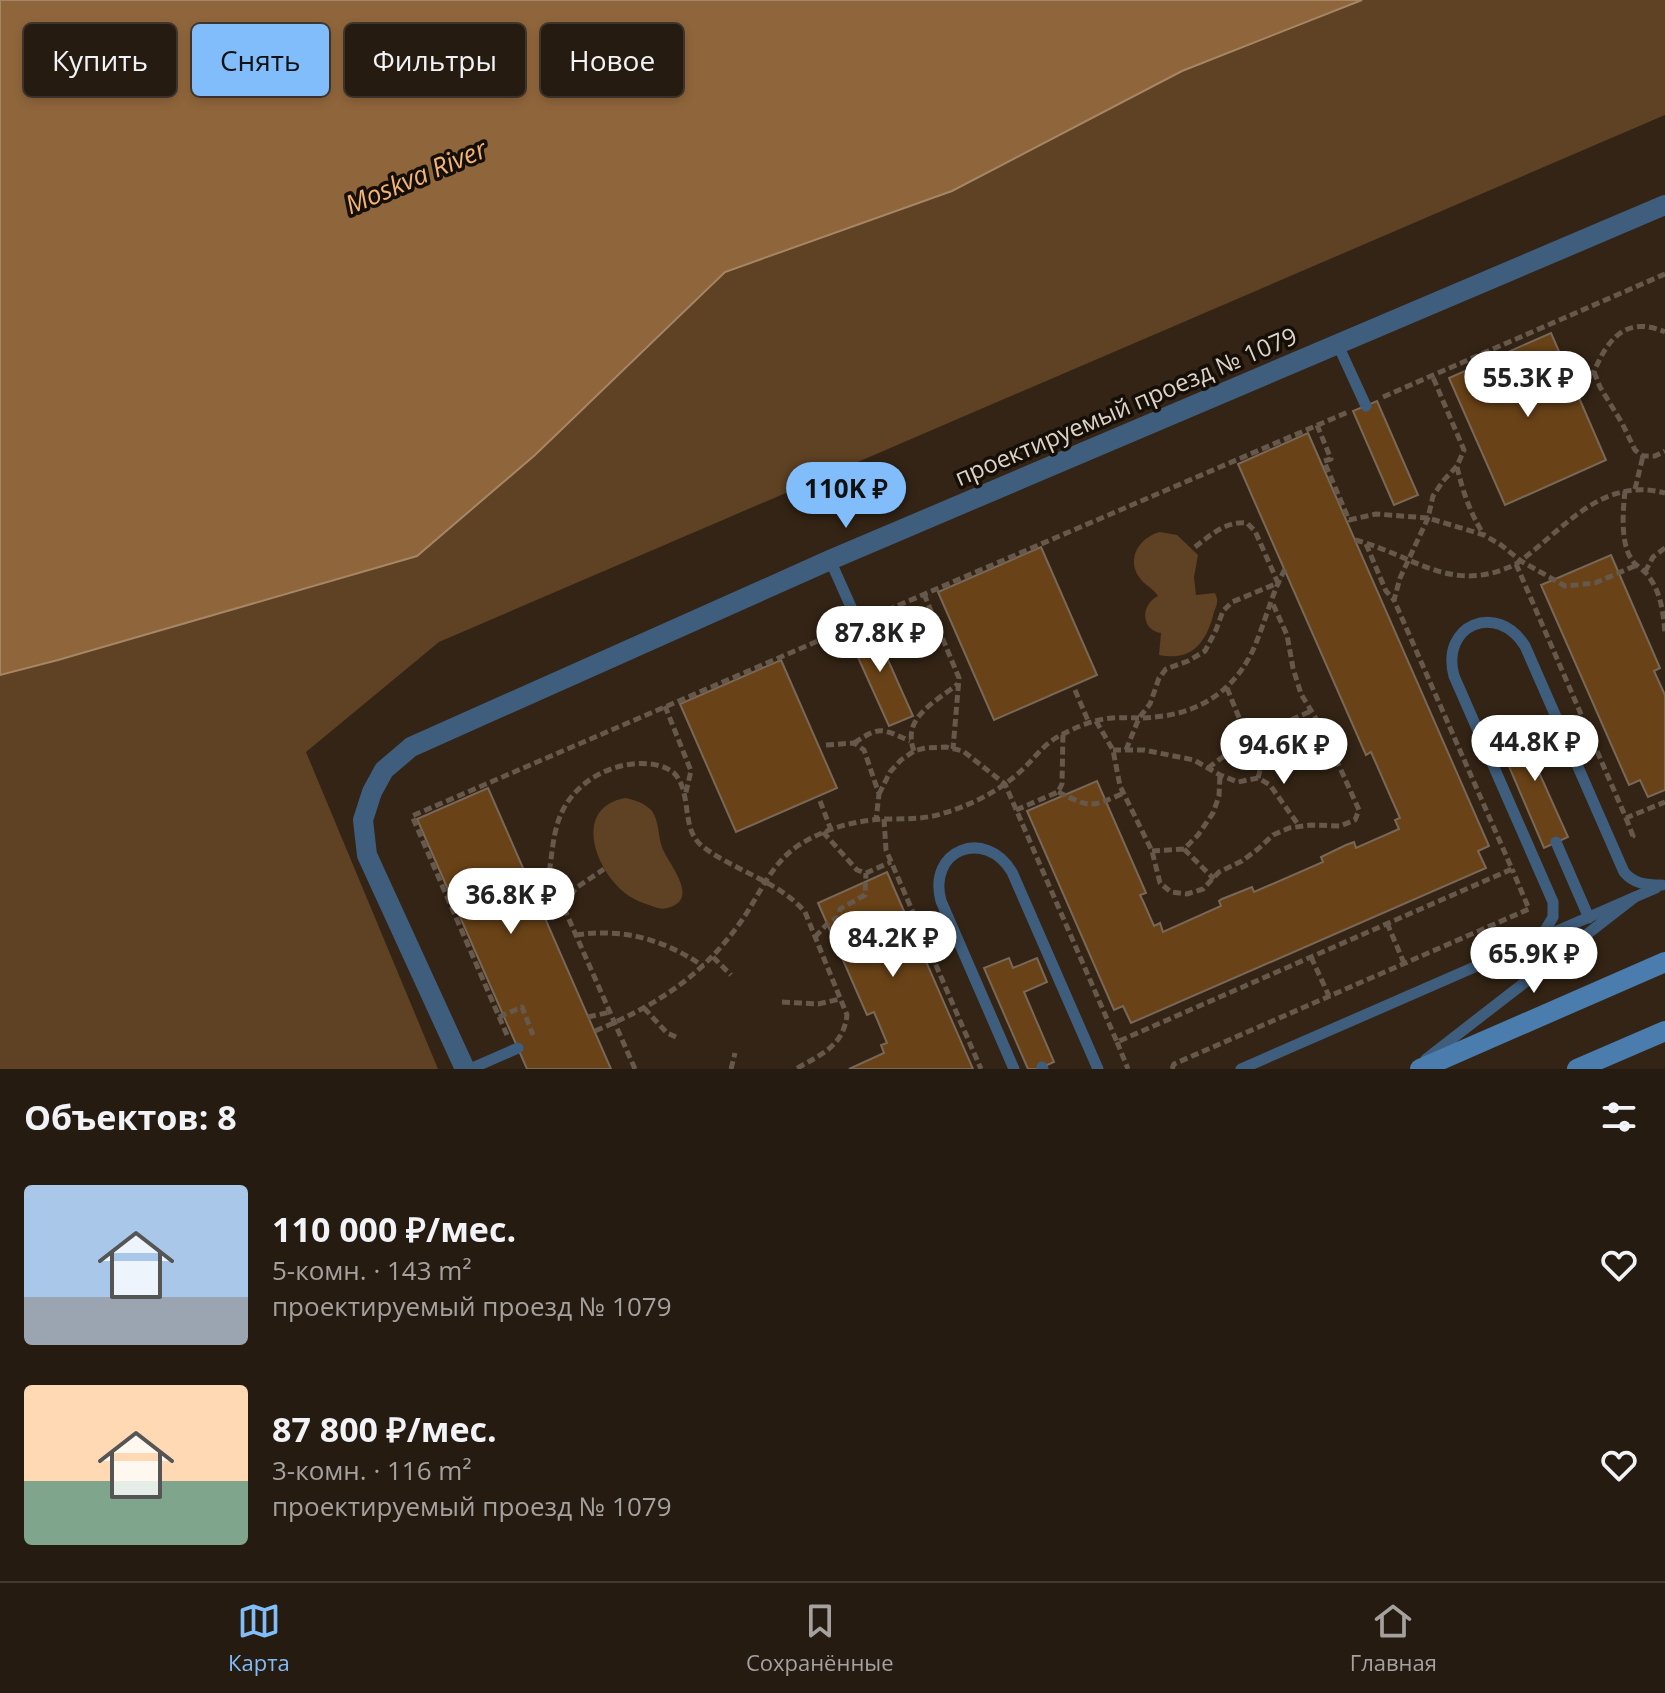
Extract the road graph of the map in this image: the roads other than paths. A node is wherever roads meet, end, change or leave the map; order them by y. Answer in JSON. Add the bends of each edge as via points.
{"nodes":[{"id":1,"x":1665,"y":205,"type":"edge"},
{"id":2,"x":1338,"y":345,"type":"junction"},
{"id":3,"x":1365,"y":405,"type":"road end"},
{"id":4,"x":830,"y":560,"type":"junction"},
{"id":5,"x":859,"y":625,"type":"road end"},
{"id":6,"x":1556,"y":842,"type":"dead end"},
{"id":7,"x":1663,"y":884,"type":"edge"},
{"id":8,"x":1635,"y":897,"type":"junction"},
{"id":9,"x":1589,"y":918,"type":"junction"},
{"id":10,"x":1540,"y":939,"type":"junction"},
{"id":11,"x":1665,"y":962,"type":"edge"},
{"id":12,"x":1665,"y":1031,"type":"edge"},
{"id":13,"x":516,"y":1049,"type":"road end"},
{"id":14,"x":468,"y":1069,"type":"edge"},
{"id":15,"x":1014,"y":1069,"type":"edge"},
{"id":16,"x":1098,"y":1069,"type":"edge"},
{"id":17,"x":1241,"y":1069,"type":"edge"},
{"id":18,"x":1413,"y":1069,"type":"edge"},
{"id":19,"x":1420,"y":1069,"type":"edge"},
{"id":20,"x":1577,"y":1069,"type":"edge"}],
"edges":[{"from":1,"to":2,"type":"street","name":"проектируемый проезд № 1079"},
{"from":2,"to":3,"type":"lane"},
{"from":2,"to":4,"type":"street","name":"проектируемый проезд № 1079"},
{"from":4,"to":5,"type":"lane"},
{"from":4,"to":14,"type":"street","name":"проектируемый проезд № 1079","via":[[411,747],[384,770],[363,820],[367,855]]},
{"from":6,"to":9,"type":"lane"},
{"from":7,"to":8,"type":"lane"},
{"from":7,"to":10,"type":"lane","via":[[1639,883],[1624,872],[1518,635],[1498,623],[1474,625],[1456,640],[1451,664],[1553,902],[1553,917]]},
{"from":8,"to":9,"type":"lane"},
{"from":8,"to":18,"type":"lane"},
{"from":9,"to":10,"type":"lane"},
{"from":10,"to":17,"type":"lane"},
{"from":11,"to":19,"type":"main road"},
{"from":12,"to":20,"type":"main road"},
{"from":13,"to":14,"type":"lane"},
{"from":15,"to":16,"type":"lane","via":[[938,890],[949,857],[972,847],[996,853],[1012,872]]}]}
